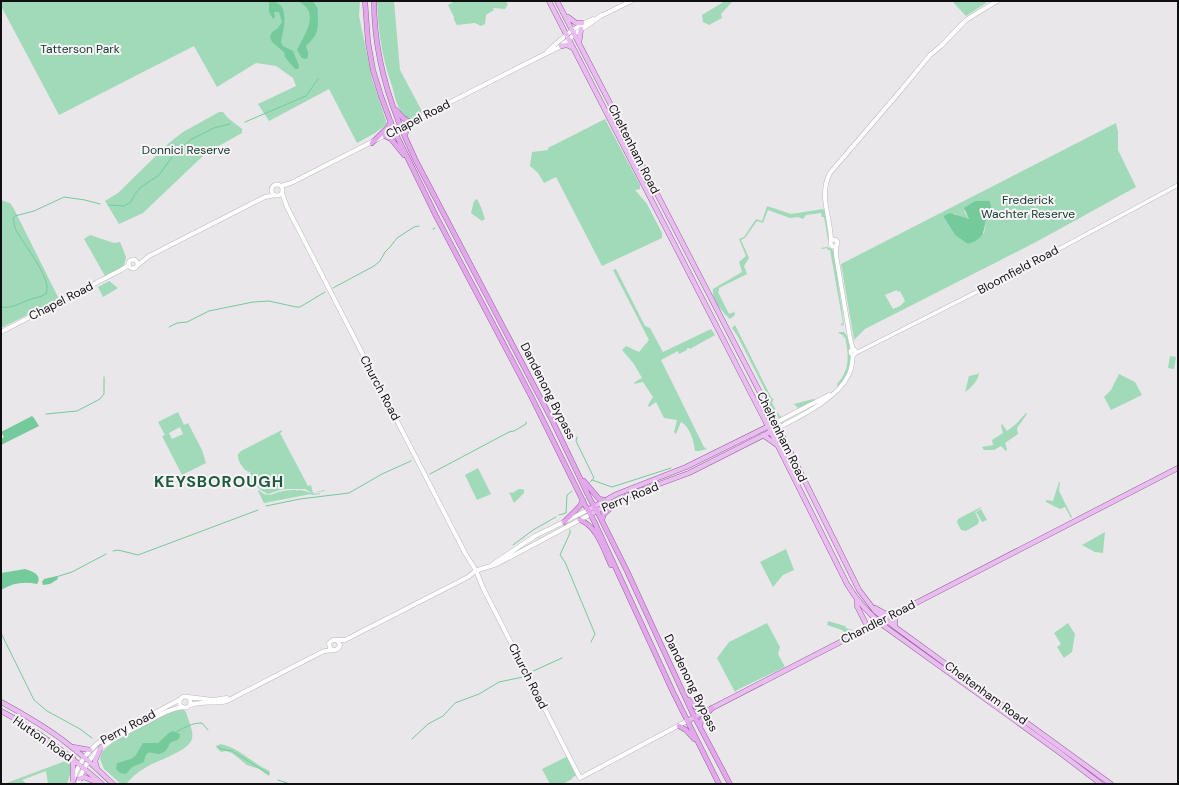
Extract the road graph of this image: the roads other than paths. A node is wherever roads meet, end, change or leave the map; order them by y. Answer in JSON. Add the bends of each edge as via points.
{"nodes":[{"id":1,"x":365,"y":1,"type":"edge"},
{"id":2,"x":374,"y":1,"type":"edge"},
{"id":3,"x":549,"y":1,"type":"edge"},
{"id":4,"x":558,"y":1,"type":"edge"},
{"id":5,"x":630,"y":1,"type":"edge"},
{"id":6,"x":997,"y":1,"type":"edge"},
{"id":7,"x":565,"y":15,"type":"junction"},
{"id":8,"x":602,"y":15,"type":"junction"},
{"id":9,"x":582,"y":23,"type":"junction"},
{"id":10,"x":581,"y":29,"type":"junction"},
{"id":11,"x":574,"y":32,"type":"junction"},
{"id":12,"x":568,"y":37,"type":"junction"},
{"id":13,"x":579,"y":44,"type":"junction"},
{"id":14,"x":561,"y":46,"type":"junction"},
{"id":15,"x":574,"y":49,"type":"junction"},
{"id":16,"x":545,"y":54,"type":"junction"},
{"id":17,"x":393,"y":107,"type":"junction"},
{"id":18,"x":417,"y":119,"type":"junction"},
{"id":19,"x":391,"y":122,"type":"junction"},
{"id":20,"x":410,"y":122,"type":"junction"},
{"id":21,"x":401,"y":127,"type":"junction"},
{"id":22,"x":395,"y":130,"type":"junction"},
{"id":23,"x":405,"y":135,"type":"junction"},
{"id":24,"x":385,"y":136,"type":"junction"},
{"id":25,"x":372,"y":142,"type":"junction"},
{"id":26,"x":409,"y":161,"type":"junction"},
{"id":27,"x":1178,"y":185,"type":"edge"},
{"id":28,"x":282,"y":190,"type":"junction"},
{"id":29,"x":275,"y":194,"type":"junction"},
{"id":30,"x":663,"y":205,"type":"junction"},
{"id":31,"x":287,"y":206,"type":"junction"},
{"id":32,"x":656,"y":208,"type":"junction"},
{"id":33,"x":678,"y":234,"type":"junction"},
{"id":34,"x":671,"y":238,"type":"junction"},
{"id":35,"x":149,"y":256,"type":"junction"},
{"id":36,"x":135,"y":260,"type":"junction"},
{"id":37,"x":138,"y":265,"type":"junction"},
{"id":38,"x":130,"y":266,"type":"junction"},
{"id":39,"x":725,"y":325,"type":"junction"},
{"id":40,"x":718,"y":329,"type":"junction"},
{"id":41,"x":1,"y":332,"type":"edge"},
{"id":42,"x":854,"y":353,"type":"junction"},
{"id":43,"x":764,"y":419,"type":"junction"},
{"id":44,"x":776,"y":425,"type":"junction"},
{"id":45,"x":769,"y":429,"type":"junction"},
{"id":46,"x":750,"y":435,"type":"junction"},
{"id":47,"x":763,"y":435,"type":"junction"},
{"id":48,"x":778,"y":446,"type":"junction"},
{"id":49,"x":1178,"y":468,"type":"edge"},
{"id":50,"x":580,"y":477,"type":"junction"},
{"id":51,"x":583,"y":500,"type":"junction"},
{"id":52,"x":605,"y":500,"type":"junction"},
{"id":53,"x":620,"y":500,"type":"junction"},
{"id":54,"x":595,"y":509,"type":"junction"},
{"id":55,"x":589,"y":512,"type":"junction"},
{"id":56,"x":580,"y":520,"type":"junction"},
{"id":57,"x":602,"y":520,"type":"junction"},
{"id":58,"x":564,"y":522,"type":"junction"},
{"id":59,"x":490,"y":566,"type":"junction"},
{"id":60,"x":476,"y":571,"type":"junction"},
{"id":61,"x":621,"y":580,"type":"junction"},
{"id":62,"x":857,"y":599,"type":"junction"},
{"id":63,"x":869,"y":604,"type":"junction"},
{"id":64,"x":898,"y":612,"type":"junction"},
{"id":65,"x":893,"y":615,"type":"junction"},
{"id":66,"x":885,"y":619,"type":"junction"},
{"id":67,"x":879,"y":622,"type":"junction"},
{"id":68,"x":868,"y":628,"type":"junction"},
{"id":69,"x":896,"y":628,"type":"junction"},
{"id":70,"x":335,"y":640,"type":"junction"},
{"id":71,"x":345,"y":640,"type":"junction"},
{"id":72,"x":329,"y":643,"type":"junction"},
{"id":73,"x":339,"y":646,"type":"junction"},
{"id":74,"x":332,"y":650,"type":"junction"},
{"id":75,"x":322,"y":652,"type":"junction"},
{"id":76,"x":980,"y":687,"type":"junction"},
{"id":77,"x":685,"y":694,"type":"junction"},
{"id":78,"x":235,"y":696,"type":"junction"},
{"id":79,"x":188,"y":697,"type":"junction"},
{"id":80,"x":983,"y":697,"type":"junction"},
{"id":81,"x":181,"y":699,"type":"junction"},
{"id":82,"x":1,"y":702,"type":"edge"},
{"id":83,"x":190,"y":704,"type":"junction"},
{"id":84,"x":183,"y":707,"type":"junction"},
{"id":85,"x":712,"y":708,"type":"junction"},
{"id":86,"x":1,"y":711,"type":"edge"},
{"id":87,"x":706,"y":711,"type":"junction"},
{"id":88,"x":695,"y":716,"type":"junction"},
{"id":89,"x":687,"y":721,"type":"junction"},
{"id":90,"x":38,"y":723,"type":"junction"},
{"id":91,"x":679,"y":726,"type":"junction"},
{"id":92,"x":700,"y":726,"type":"junction"},
{"id":93,"x":34,"y":730,"type":"junction"},
{"id":94,"x":71,"y":746,"type":"junction"},
{"id":95,"x":101,"y":747,"type":"junction"},
{"id":96,"x":90,"y":750,"type":"junction"},
{"id":97,"x":704,"y":753,"type":"junction"},
{"id":98,"x":73,"y":758,"type":"junction"},
{"id":99,"x":86,"y":760,"type":"junction"},
{"id":100,"x":1084,"y":763,"type":"junction"},
{"id":101,"x":82,"y":766,"type":"junction"},
{"id":102,"x":1081,"y":768,"type":"junction"},
{"id":103,"x":98,"y":770,"type":"junction"},
{"id":104,"x":580,"y":778,"type":"joint"},
{"id":105,"x":72,"y":782,"type":"edge"},
{"id":106,"x":78,"y":782,"type":"edge"},
{"id":107,"x":100,"y":784,"type":"edge"},
{"id":108,"x":114,"y":784,"type":"edge"},
{"id":109,"x":719,"y":784,"type":"edge"},
{"id":110,"x":730,"y":784,"type":"edge"},
{"id":111,"x":1101,"y":784,"type":"edge"},
{"id":112,"x":1111,"y":784,"type":"edge"}],
"edges":[{"from":1,"to":19,"type":"highway","name":"Dandenong Bypass","via":[[373,70]]},
{"from":2,"to":17,"type":"highway","name":"Dandenong Bypass","via":[[378,50]]},
{"from":3,"to":12,"type":"main road","name":"Cheltenham Road"},
{"from":4,"to":7,"type":"main road","name":"Cheltenham Road"},
{"from":5,"to":8,"type":"main road"},
{"from":6,"to":42,"type":"main road","via":[[966,20],[930,55],[833,168],[827,187],[826,207],[833,240],[837,242],[834,246]]},
{"from":7,"to":9,"type":"main road","via":[[576,23]]},
{"from":7,"to":11,"type":"main road","name":"Cheltenham Road"},
{"from":8,"to":9,"type":"main road"},
{"from":8,"to":10,"type":"main road"},
{"from":9,"to":11,"type":"main road"},
{"from":10,"to":11,"type":"main road"},
{"from":10,"to":13,"type":"main road"},
{"from":11,"to":12,"type":"main road"},
{"from":11,"to":13,"type":"main road","name":"Cheltenham Road"},
{"from":12,"to":14,"type":"main road","name":"Chapel Road"},
{"from":12,"to":15,"type":"main road","name":"Cheltenham Road"},
{"from":12,"to":16,"type":"main road","name":"Chapel Road"},
{"from":13,"to":30,"type":"main road","name":"Cheltenham Road"},
{"from":14,"to":15,"type":"main road","via":[[567,45]]},
{"from":14,"to":16,"type":"main road","name":"Chapel Road"},
{"from":15,"to":32,"type":"main road","name":"Cheltenham Road"},
{"from":16,"to":18,"type":"main road","name":"Chapel Road"},
{"from":17,"to":20,"type":"highway"},
{"from":17,"to":21,"type":"highway","name":"Dandenong Bypass"},
{"from":18,"to":20,"type":"main road","name":"Chapel Road"},
{"from":18,"to":23,"type":"highway"},
{"from":19,"to":22,"type":"highway","name":"Dandenong Bypass"},
{"from":19,"to":25,"type":"highway","via":[[390,126]]},
{"from":20,"to":21,"type":"main road","name":"Chapel Road"},
{"from":21,"to":22,"type":"main road","name":"Chapel Road"},
{"from":21,"to":23,"type":"highway","name":"Dandenong Bypass"},
{"from":22,"to":24,"type":"main road","name":"Chapel Road"},
{"from":22,"to":26,"type":"highway","name":"Dandenong Bypass"},
{"from":23,"to":50,"type":"highway","name":"Dandenong Bypass","via":[[427,184]]},
{"from":24,"to":25,"type":"main road","name":"Chapel Road"},
{"from":24,"to":26,"type":"highway","via":[[391,139]]},
{"from":25,"to":28,"type":"main road","name":"Chapel Road"},
{"from":26,"to":51,"type":"highway","name":"Dandenong Bypass"},
{"from":27,"to":42,"type":"street","name":"Bloomfield Road","via":[[1018,271]]},
{"from":28,"to":29,"type":"main road"},
{"from":28,"to":29,"type":"main road","via":[[275,185]]},
{"from":28,"to":31,"type":"main road","name":"Church Road"},
{"from":29,"to":31,"type":"main road","name":"Church Road"},
{"from":29,"to":35,"type":"main road"},
{"from":30,"to":32,"type":"main road"},
{"from":30,"to":33,"type":"main road","name":"Cheltenham Road"},
{"from":31,"to":60,"type":"main road","name":"Church Road"},
{"from":32,"to":34,"type":"main road","name":"Cheltenham Road"},
{"from":33,"to":34,"type":"main road"},
{"from":33,"to":39,"type":"main road","name":"Cheltenham Road"},
{"from":34,"to":40,"type":"main road","name":"Cheltenham Road"},
{"from":35,"to":36,"type":"main road"},
{"from":35,"to":37,"type":"main road"},
{"from":36,"to":37,"type":"main road"},
{"from":36,"to":38,"type":"main road","via":[[131,260]]},
{"from":37,"to":38,"type":"main road","via":[[135,269]]},
{"from":38,"to":41,"type":"main road","name":"Chapel Road"},
{"from":39,"to":40,"type":"main road"},
{"from":39,"to":44,"type":"main road","name":"Cheltenham Road"},
{"from":40,"to":43,"type":"main road","name":"Cheltenham Road"},
{"from":42,"to":44,"type":"main road","via":[[848,376],[837,392]]},
{"from":43,"to":45,"type":"main road","name":"Cheltenham Road"},
{"from":43,"to":46,"type":"main road","via":[[762,425]]},
{"from":44,"to":45,"type":"main road"},
{"from":44,"to":63,"type":"main road","name":"Cheltenham Road"},
{"from":45,"to":46,"type":"main road","name":"Perry Road"},
{"from":45,"to":47,"type":"main road","name":"Perry Road"},
{"from":45,"to":48,"type":"main road","name":"Cheltenham Road"},
{"from":46,"to":52,"type":"main road","name":"Perry Road","via":[[680,469]]},
{"from":47,"to":48,"type":"main road"},
{"from":47,"to":53,"type":"main road","name":"Perry Road","via":[[681,477]]},
{"from":48,"to":62,"type":"main road","name":"Cheltenham Road"},
{"from":49,"to":64,"type":"main road","name":"Chandler Road"},
{"from":50,"to":52,"type":"highway","via":[[597,496]]},
{"from":50,"to":54,"type":"highway","name":"Dandenong Bypass"},
{"from":51,"to":55,"type":"highway","name":"Dandenong Bypass"},
{"from":51,"to":58,"type":"highway"},
{"from":52,"to":54,"type":"main road","name":"Perry Road"},
{"from":53,"to":54,"type":"main road","name":"Perry Road"},
{"from":53,"to":57,"type":"highway","via":[[604,514]]},
{"from":54,"to":55,"type":"main road","name":"Perry Road"},
{"from":54,"to":57,"type":"highway","name":"Dandenong Bypass"},
{"from":55,"to":56,"type":"main road","name":"Perry Road"},
{"from":55,"to":58,"type":"main road","name":"Perry Road"},
{"from":55,"to":61,"type":"highway","name":"Dandenong Bypass"},
{"from":56,"to":59,"type":"main road","name":"Perry Road"},
{"from":56,"to":61,"type":"highway","via":[[594,530]]},
{"from":57,"to":77,"type":"highway","name":"Dandenong Bypass"},
{"from":58,"to":59,"type":"main road","name":"Perry Road","via":[[535,536]]},
{"from":59,"to":60,"type":"main road","name":"Perry Road"},
{"from":60,"to":71,"type":"main road","name":"Perry Road"},
{"from":60,"to":104,"type":"main road","name":"Church Road"},
{"from":61,"to":89,"type":"highway","name":"Dandenong Bypass"},
{"from":62,"to":67,"type":"main road","name":"Cheltenham Road"},
{"from":62,"to":68,"type":"main road","via":[[857,606]]},
{"from":63,"to":65,"type":"main road","via":[[882,613]]},
{"from":63,"to":66,"type":"main road","name":"Cheltenham Road"},
{"from":64,"to":65,"type":"main road","name":"Chandler Road"},
{"from":64,"to":69,"type":"main road","via":[[894,620]]},
{"from":65,"to":66,"type":"main road","name":"Chandler Road"},
{"from":66,"to":67,"type":"main road","name":"Chandler Road"},
{"from":66,"to":69,"type":"main road","name":"Cheltenham Road"},
{"from":67,"to":68,"type":"main road","name":"Chandler Road"},
{"from":67,"to":80,"type":"main road","name":"Cheltenham Road"},
{"from":68,"to":85,"type":"main road","name":"Chandler Road"},
{"from":69,"to":76,"type":"main road","name":"Cheltenham Road"},
{"from":70,"to":71,"type":"main road","name":"Perry Road"},
{"from":70,"to":72,"type":"main road"},
{"from":70,"to":73,"type":"main road"},
{"from":71,"to":73,"type":"main road","name":"Perry Road"},
{"from":72,"to":74,"type":"main road"},
{"from":72,"to":75,"type":"main road"},
{"from":73,"to":74,"type":"main road","via":[[338,650]]},
{"from":74,"to":75,"type":"main road"},
{"from":75,"to":78,"type":"main road"},
{"from":76,"to":80,"type":"main road","via":[[979,691]]},
{"from":76,"to":100,"type":"main road","name":"Cheltenham Road"},
{"from":77,"to":87,"type":"highway","via":[[698,709]]},
{"from":77,"to":88,"type":"highway","name":"Dandenong Bypass"},
{"from":78,"to":79,"type":"main road","via":[[213,700]]},
{"from":78,"to":83,"type":"main road","via":[[221,702]]},
{"from":79,"to":81,"type":"main road"},
{"from":79,"to":83,"type":"main road"},
{"from":80,"to":102,"type":"main road","name":"Cheltenham Road"},
{"from":81,"to":84,"type":"main road"},
{"from":81,"to":96,"type":"main road","name":"Perry Road","via":[[98,742]]},
{"from":82,"to":90,"type":"main road","name":"Hutton Road"},
{"from":83,"to":84,"type":"main road"},
{"from":84,"to":95,"type":"main road","name":"Perry Road","via":[[167,711]]},
{"from":85,"to":87,"type":"main road","name":"Chandler Road"},
{"from":85,"to":92,"type":"highway"},
{"from":86,"to":93,"type":"main road","name":"Hutton Road"},
{"from":87,"to":88,"type":"main road","name":"Chandler Road"},
{"from":88,"to":89,"type":"main road","name":"Chandler Road"},
{"from":88,"to":92,"type":"highway","name":"Dandenong Bypass"},
{"from":89,"to":91,"type":"main road","name":"Chandler Road"},
{"from":89,"to":97,"type":"highway","name":"Dandenong Bypass"},
{"from":90,"to":93,"type":"main road"},
{"from":90,"to":94,"type":"main road","name":"Hutton Road"},
{"from":91,"to":97,"type":"highway","via":[[689,732]]},
{"from":91,"to":104,"type":"main road","name":"Chandler Road"},
{"from":92,"to":110,"type":"highway","name":"Dandenong Bypass"},
{"from":93,"to":98,"type":"main road","name":"Hutton Road"},
{"from":94,"to":96,"type":"main road"},
{"from":94,"to":99,"type":"main road","name":"Hutton Road"},
{"from":95,"to":99,"type":"main road","name":"Perry Road"},
{"from":95,"to":103,"type":"main road","via":[[95,761]]},
{"from":96,"to":99,"type":"main road","name":"Perry Road"},
{"from":97,"to":109,"type":"highway","name":"Dandenong Bypass"},
{"from":98,"to":101,"type":"main road","name":"Hutton Road"},
{"from":98,"to":105,"type":"main road"},
{"from":99,"to":101,"type":"main road","name":"Perry Road"},
{"from":99,"to":103,"type":"main road","name":"Hutton Road"},
{"from":100,"to":102,"type":"main road"},
{"from":100,"to":112,"type":"main road","name":"Cheltenham Road"},
{"from":101,"to":105,"type":"main road","name":"Perry Road"},
{"from":101,"to":106,"type":"main road","name":"Perry Road"},
{"from":101,"to":107,"type":"main road","name":"Hutton Road"},
{"from":102,"to":111,"type":"main road","name":"Cheltenham Road"},
{"from":103,"to":108,"type":"main road","name":"Hutton Road"},
{"from":106,"to":107,"type":"main road","via":[[87,777]]}]}
